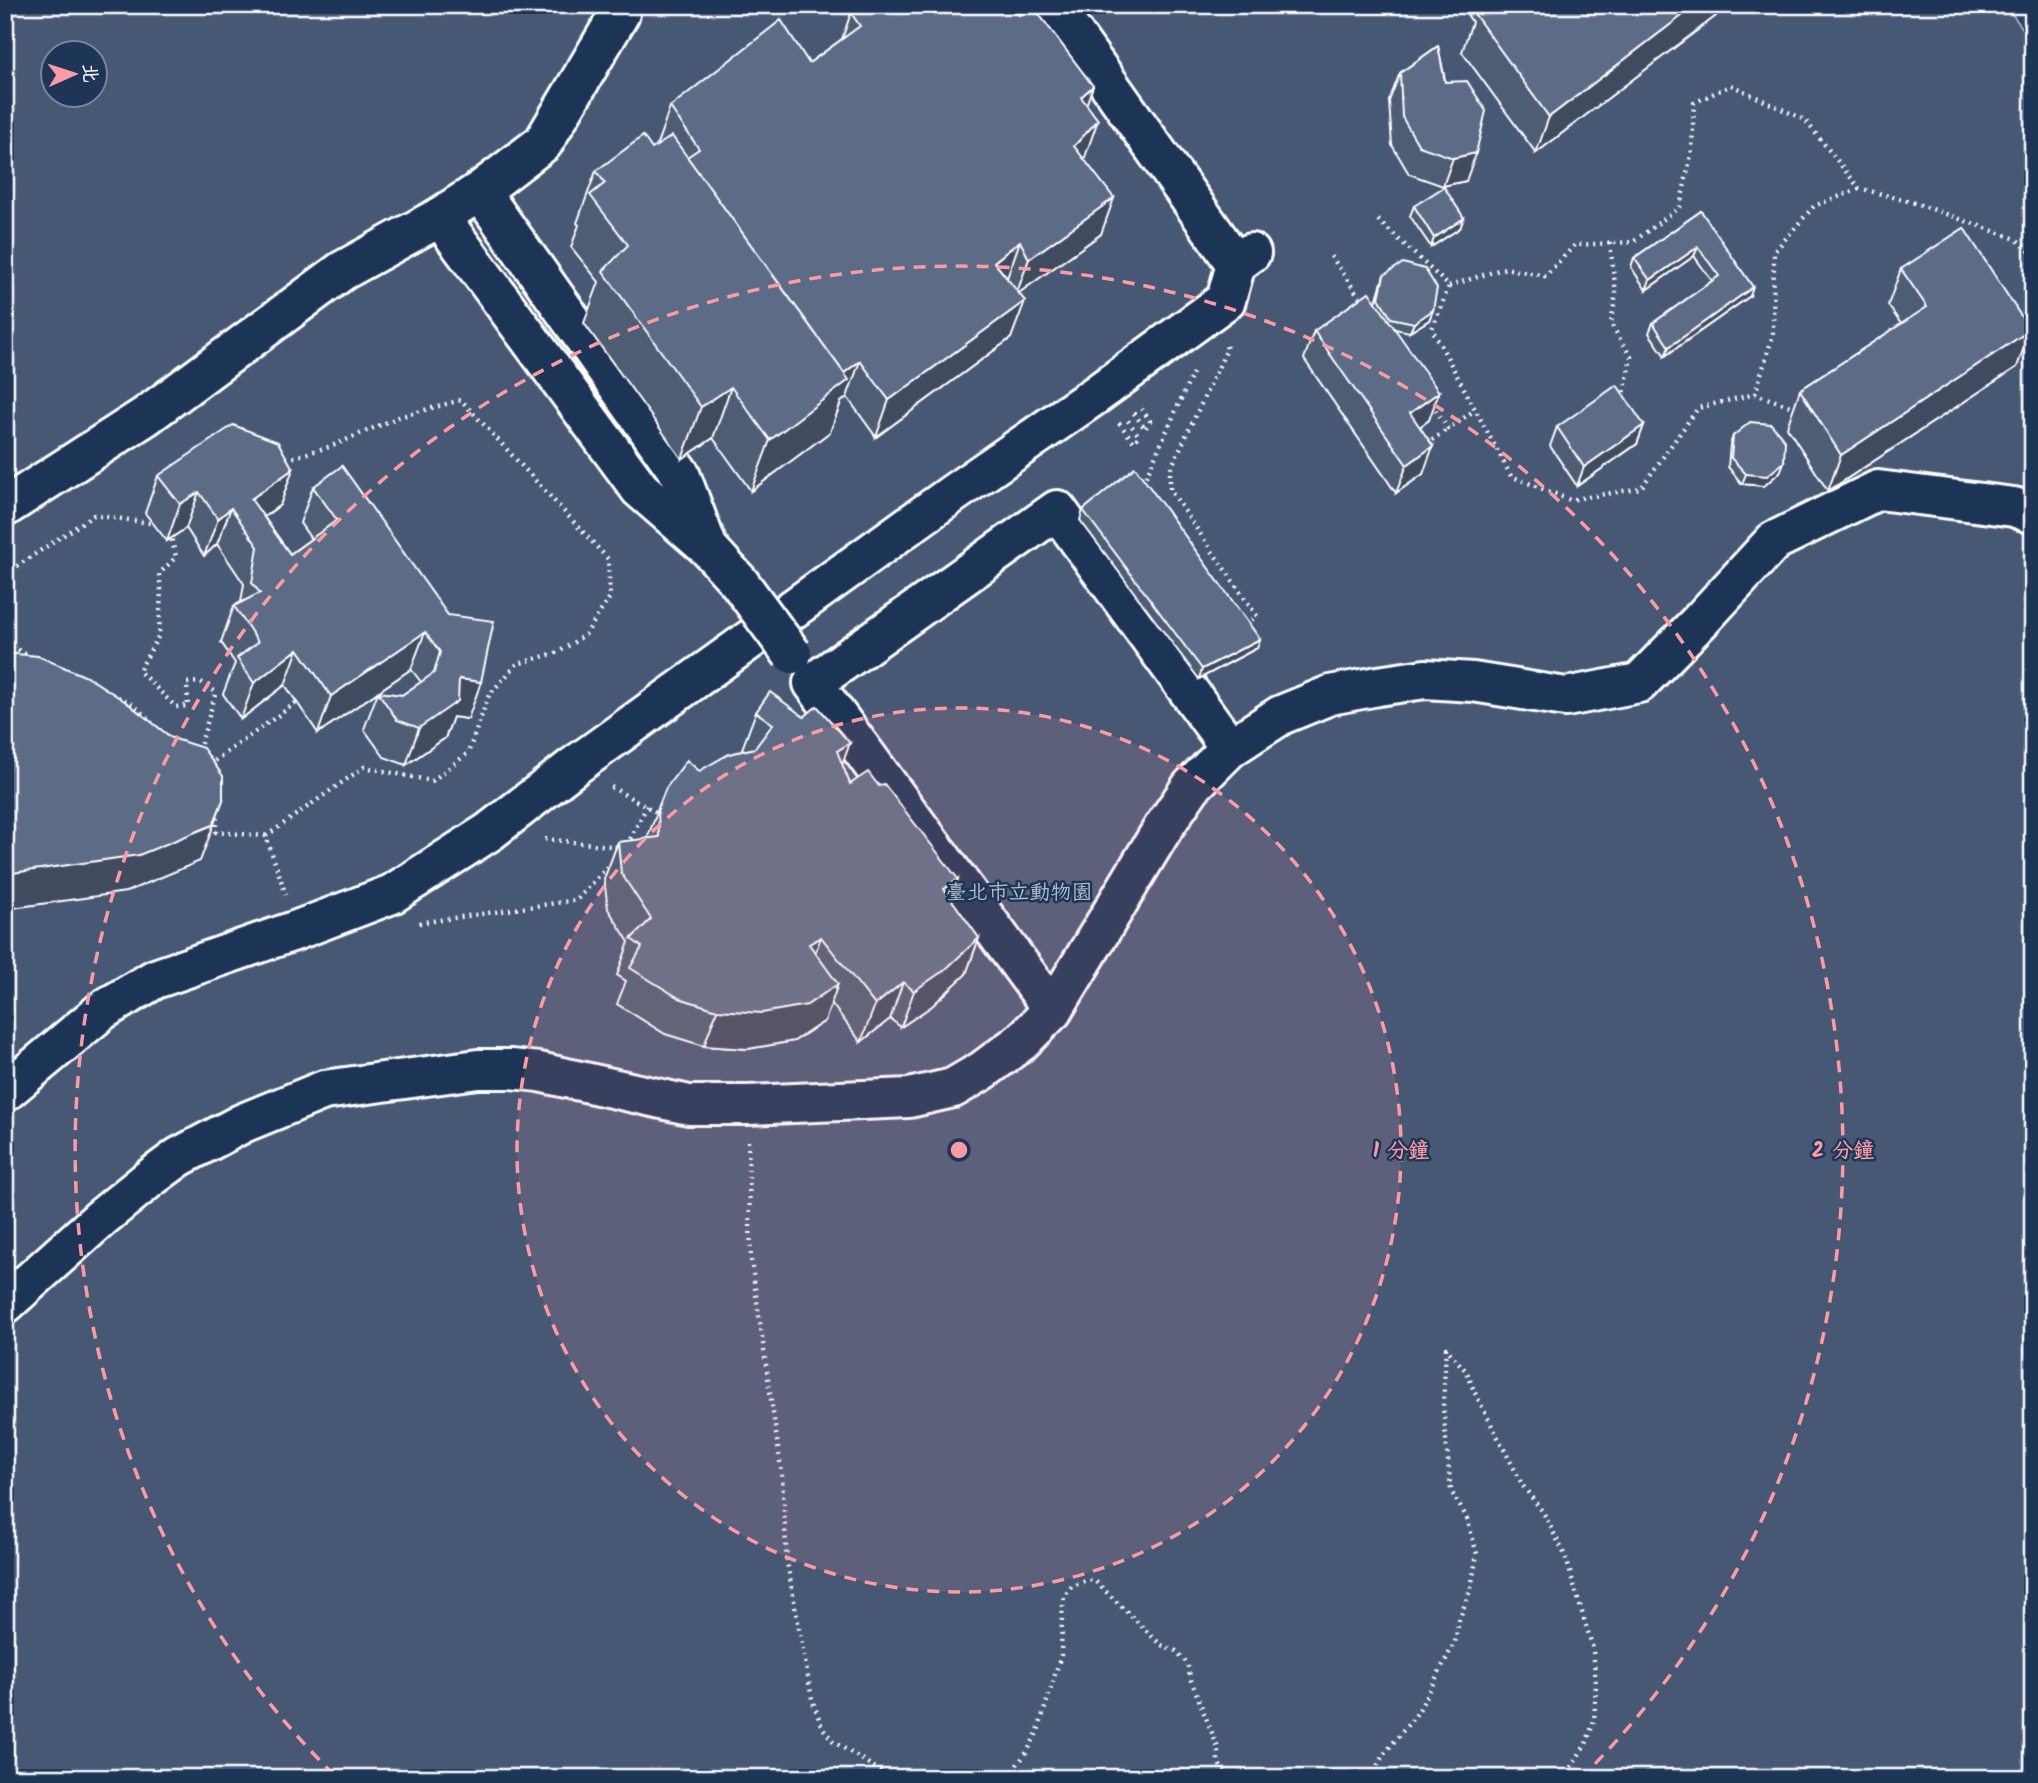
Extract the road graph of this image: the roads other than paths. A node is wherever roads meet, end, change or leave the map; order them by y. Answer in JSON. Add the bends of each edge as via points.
{"nodes":[{"id":1,"x":621,"y":5,"type":"edge"},
{"id":2,"x":1054,"y":5,"type":"edge"},
{"id":3,"x":480,"y":191,"type":"junction"},
{"id":4,"x":440,"y":217,"type":"junction"},
{"id":5,"x":5,"y":507,"type":"edge"},
{"id":6,"x":2033,"y":514,"type":"edge"},
{"id":7,"x":708,"y":548,"type":"junction"},
{"id":8,"x":802,"y":668,"type":"junction"},
{"id":9,"x":1230,"y":748,"type":"junction"},
{"id":10,"x":1053,"y":1010,"type":"junction"},
{"id":11,"x":5,"y":1092,"type":"edge"},
{"id":12,"x":5,"y":1304,"type":"edge"}],
"edges":[{"from":1,"to":3,"type":"street","via":[[543,143]]},
{"from":2,"to":11,"type":"street","via":[[1244,258],[1226,300],[573,767],[489,832],[393,894],[155,979],[103,1010]]},
{"from":3,"to":4,"type":"street"},
{"from":3,"to":7,"type":"street","via":[[680,474]]},
{"from":4,"to":5,"type":"street","via":[[342,271],[146,416]]},
{"from":4,"to":7,"type":"street","via":[[640,489]]},
{"from":6,"to":9,"type":"street","via":[[2014,507],[1878,490],[1774,541],[1639,683],[1566,696],[1425,679],[1378,686],[1330,695],[1280,715]]},
{"from":7,"to":8,"type":"street","bridge":true},
{"from":8,"to":9,"type":"street","via":[[1056,510]]},
{"from":8,"to":10,"type":"street"},
{"from":9,"to":10,"type":"street","via":[[1191,787],[1163,828]]},
{"from":10,"to":12,"type":"street","via":[[982,1071],[953,1088],[909,1098],[689,1105],[511,1069],[478,1069],[324,1090],[243,1123],[179,1157],[101,1218]]}]}
